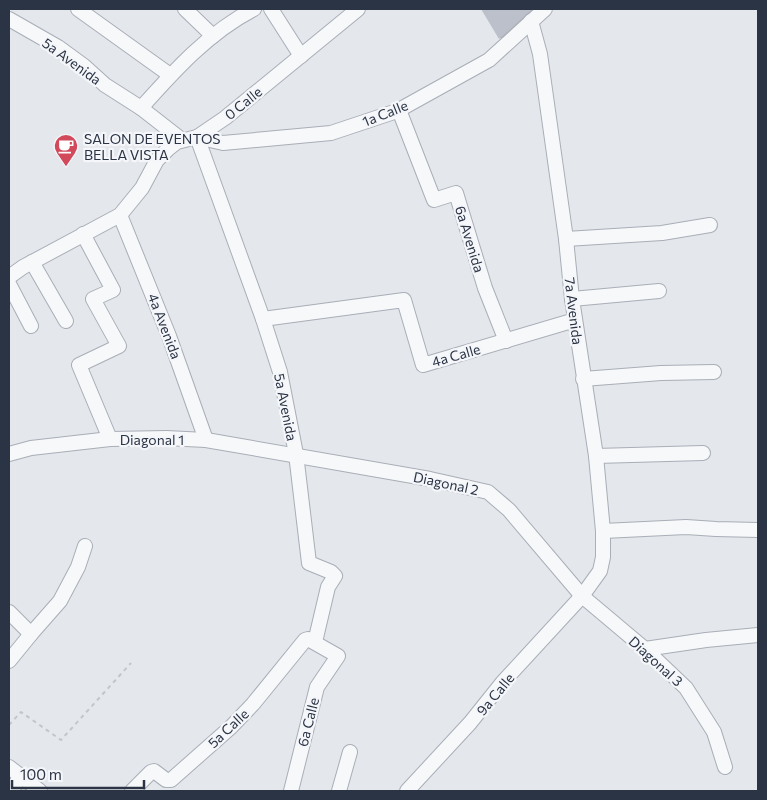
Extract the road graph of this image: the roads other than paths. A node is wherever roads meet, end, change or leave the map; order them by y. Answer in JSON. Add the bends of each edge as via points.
{"nodes":[{"id":1,"x":78,"y":9,"type":"edge"},
{"id":2,"x":185,"y":9,"type":"edge"},
{"id":3,"x":254,"y":9,"type":"edge"},
{"id":4,"x":271,"y":9,"type":"edge"},
{"id":5,"x":358,"y":9,"type":"edge"},
{"id":6,"x":545,"y":9,"type":"edge"},
{"id":7,"x":9,"y":19,"type":"edge"},
{"id":8,"x":531,"y":21,"type":"junction"},
{"id":9,"x":213,"y":36,"type":"junction"},
{"id":10,"x":301,"y":56,"type":"junction"},
{"id":11,"x":170,"y":76,"type":"junction"},
{"id":12,"x":141,"y":108,"type":"junction"},
{"id":13,"x":399,"y":110,"type":"junction"},
{"id":14,"x":197,"y":137,"type":"junction"},
{"id":15,"x":182,"y":140,"type":"junction"},
{"id":16,"x":120,"y":215,"type":"junction"},
{"id":17,"x":710,"y":225,"type":"dead end"},
{"id":18,"x":83,"y":234,"type":"junction"},
{"id":19,"x":566,"y":239,"type":"junction"},
{"id":20,"x":32,"y":262,"type":"junction"},
{"id":21,"x":9,"y":277,"type":"edge"},
{"id":22,"x":9,"y":284,"type":"edge"},
{"id":23,"x":659,"y":291,"type":"dead end"},
{"id":24,"x":572,"y":299,"type":"junction"},
{"id":25,"x":263,"y":319,"type":"junction"},
{"id":26,"x":575,"y":320,"type":"junction"},
{"id":27,"x":66,"y":321,"type":"dead end"},
{"id":28,"x":32,"y":326,"type":"dead end"},
{"id":29,"x":506,"y":341,"type":"junction"},
{"id":30,"x":714,"y":372,"type":"dead end"},
{"id":31,"x":584,"y":379,"type":"junction"},
{"id":32,"x":110,"y":440,"type":"junction"},
{"id":33,"x":206,"y":440,"type":"junction"},
{"id":34,"x":703,"y":453,"type":"dead end"},
{"id":35,"x":9,"y":454,"type":"edge"},
{"id":36,"x":296,"y":454,"type":"junction"},
{"id":37,"x":596,"y":456,"type":"junction"},
{"id":38,"x":758,"y":530,"type":"edge"},
{"id":39,"x":603,"y":531,"type":"junction"},
{"id":40,"x":85,"y":546,"type":"dead end"},
{"id":41,"x":582,"y":596,"type":"junction"},
{"id":42,"x":9,"y":612,"type":"edge"},
{"id":43,"x":31,"y":634,"type":"junction"},
{"id":44,"x":758,"y":635,"type":"edge"},
{"id":45,"x":315,"y":642,"type":"junction"},
{"id":46,"x":645,"y":650,"type":"junction"},
{"id":47,"x":9,"y":661,"type":"edge"},
{"id":48,"x":350,"y":752,"type":"dead end"},
{"id":49,"x":9,"y":767,"type":"edge"},
{"id":50,"x":725,"y":768,"type":"dead end"},
{"id":51,"x":21,"y":776,"type":"junction"},
{"id":52,"x":11,"y":791,"type":"edge"},
{"id":53,"x":40,"y":791,"type":"edge"},
{"id":54,"x":132,"y":791,"type":"edge"},
{"id":55,"x":291,"y":791,"type":"edge"},
{"id":56,"x":340,"y":791,"type":"edge"},
{"id":57,"x":407,"y":791,"type":"edge"}],
"edges":[{"from":1,"to":11,"type":"street"},
{"from":2,"to":9,"type":"street"},
{"from":3,"to":9,"type":"street"},
{"from":4,"to":10,"type":"street"},
{"from":5,"to":10,"type":"street","name":"0 Calle"},
{"from":6,"to":8,"type":"street","name":"1a Calle"},
{"from":7,"to":12,"type":"street","name":"5a Avenida","via":[[58,47],[105,85]]},
{"from":8,"to":13,"type":"street","name":"1a Calle","via":[[489,60]]},
{"from":8,"to":19,"type":"street","name":"7a Avenida","via":[[540,54]]},
{"from":9,"to":11,"type":"street"},
{"from":10,"to":14,"type":"street","name":"0 Calle"},
{"from":11,"to":12,"type":"street"},
{"from":12,"to":15,"type":"street","name":"5a Avenida"},
{"from":13,"to":14,"type":"street","name":"1a Calle","via":[[331,133],[223,143]]},
{"from":13,"to":29,"type":"street","name":"6a Avenida","via":[[434,200],[456,193],[485,288]]},
{"from":14,"to":15,"type":"street","name":"0 Calle"},
{"from":14,"to":25,"type":"street","name":"5a Avenida"},
{"from":15,"to":16,"type":"street","name":"0 Calle","via":[[157,160],[142,188]]},
{"from":16,"to":18,"type":"street","name":"0 Calle"},
{"from":16,"to":33,"type":"street","name":"4a Avenida","via":[[169,336]]},
{"from":17,"to":19,"type":"street","via":[[662,234]]},
{"from":18,"to":20,"type":"street","name":"0 Calle"},
{"from":18,"to":32,"type":"street","via":[[113,290],[93,299],[119,346],[79,365]]},
{"from":19,"to":24,"type":"street","name":"7a Avenida"},
{"from":20,"to":21,"type":"street","name":"0 Calle"},
{"from":20,"to":27,"type":"street"},
{"from":22,"to":28,"type":"street"},
{"from":23,"to":24,"type":"street"},
{"from":24,"to":26,"type":"street","name":"7a Avenida"},
{"from":25,"to":29,"type":"street","name":"4a Calle","via":[[404,300],[422,365]]},
{"from":25,"to":36,"type":"street","name":"5a Avenida","via":[[280,372]]},
{"from":26,"to":29,"type":"street","name":"4a Calle"},
{"from":26,"to":31,"type":"street","name":"7a Avenida"},
{"from":30,"to":31,"type":"street"},
{"from":31,"to":37,"type":"street","name":"7a Avenida"},
{"from":32,"to":33,"type":"street","name":"Diagonal 1"},
{"from":32,"to":35,"type":"street","name":"Diagonal 1","via":[[30,448]]},
{"from":33,"to":36,"type":"street","name":"Diagonal 1"},
{"from":34,"to":37,"type":"street"},
{"from":36,"to":41,"type":"street","name":"Diagonal 2","via":[[488,492],[509,510]]},
{"from":36,"to":45,"type":"street","name":"5a Avenida","via":[[309,563],[335,576],[328,587]]},
{"from":37,"to":39,"type":"street","name":"7a Avenida"},
{"from":38,"to":39,"type":"street","via":[[686,527]]},
{"from":39,"to":41,"type":"street","name":"7a Avenida","via":[[600,570]]},
{"from":40,"to":43,"type":"street","via":[[65,594]]},
{"from":41,"to":46,"type":"street","name":"Diagonal 3"},
{"from":41,"to":57,"type":"street","name":"9a Calle"},
{"from":42,"to":43,"type":"street"},
{"from":43,"to":47,"type":"street"},
{"from":44,"to":46,"type":"street"},
{"from":45,"to":54,"type":"street","name":"5a Calle","via":[[306,640],[231,727],[171,780],[154,771]]},
{"from":45,"to":55,"type":"street","name":"6a Calle","via":[[337,654],[338,658],[317,687]]},
{"from":46,"to":50,"type":"street","name":"Diagonal 3","via":[[686,688],[714,732]]},
{"from":48,"to":56,"type":"street"},
{"from":49,"to":51,"type":"street"},
{"from":51,"to":52,"type":"street"},
{"from":51,"to":53,"type":"street"}]}
